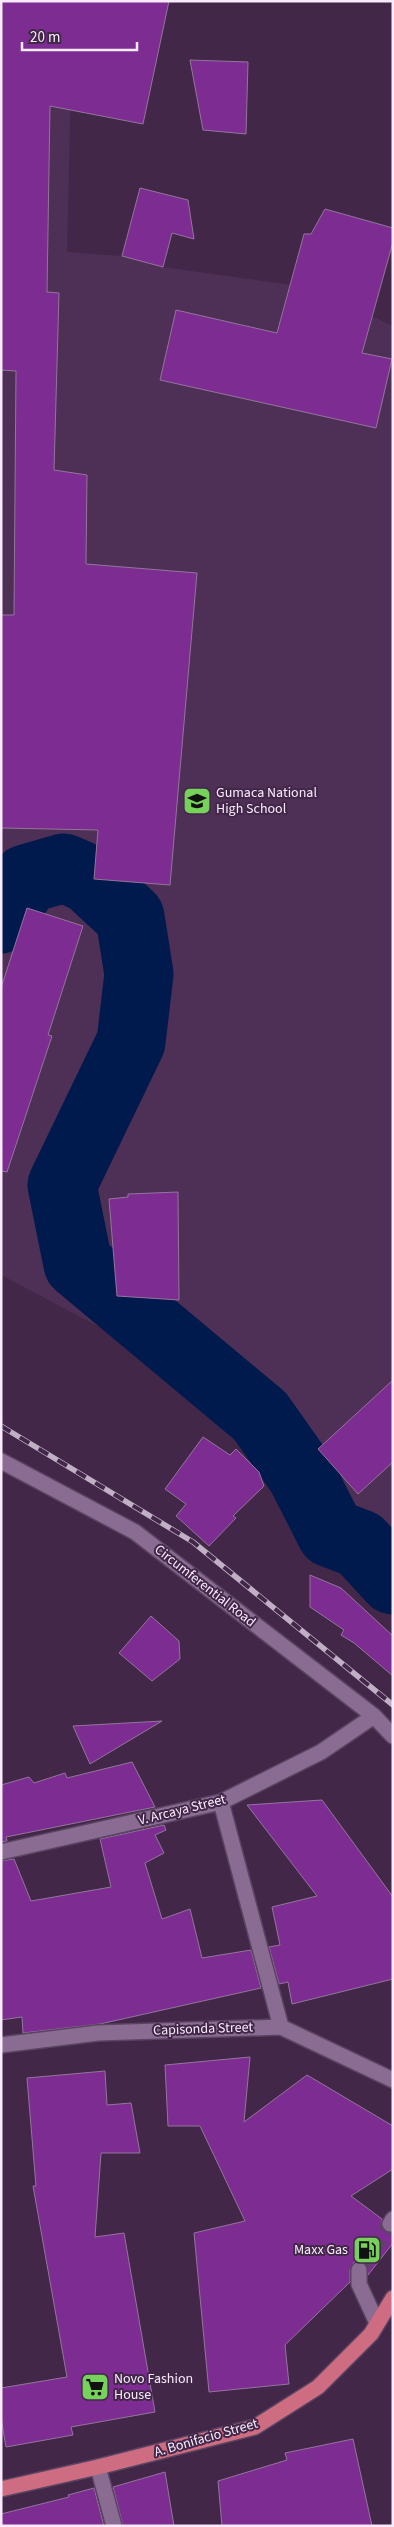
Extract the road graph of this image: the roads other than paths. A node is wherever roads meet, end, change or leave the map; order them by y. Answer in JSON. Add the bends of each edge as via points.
{"nodes":[{"id":1,"x":1,"y":1460,"type":"edge"},
{"id":2,"x":374,"y":1716,"type":"junction"},
{"id":3,"x":393,"y":1736,"type":"edge"},
{"id":4,"x":221,"y":1802,"type":"junction"},
{"id":5,"x":1,"y":1852,"type":"edge"},
{"id":6,"x":281,"y":2027,"type":"junction"},
{"id":7,"x":1,"y":2045,"type":"edge"},
{"id":8,"x":393,"y":2080,"type":"edge"},
{"id":9,"x":359,"y":2270,"type":"tunnel mouth"},
{"id":10,"x":393,"y":2298,"type":"edge"},
{"id":11,"x":377,"y":2323,"type":"junction"},
{"id":12,"x":98,"y":2467,"type":"junction"},
{"id":13,"x":1,"y":2489,"type":"edge"},
{"id":14,"x":114,"y":2526,"type":"edge"}],
"edges":[{"from":1,"to":2,"type":"street","name":"Circumferential Road","via":[[135,1532]]},
{"from":2,"to":3,"type":"street","name":"Circumferential Road"},
{"from":2,"to":4,"type":"street","name":"V. Arcaya Street","via":[[321,1752]]},
{"from":4,"to":5,"type":"street","name":"V. Arcaya Street"},
{"from":4,"to":6,"type":"street"},
{"from":6,"to":7,"type":"street","name":"Capisonda Street","via":[[98,2033]]},
{"from":6,"to":8,"type":"street","name":"Capisonda Street"},
{"from":9,"to":11,"type":"street","via":[[359,2284]]},
{"from":10,"to":11,"type":"main road","name":"A. Bonifacio Street"},
{"from":11,"to":12,"type":"main road","name":"A. Bonifacio Street","via":[[318,2387],[255,2426]]},
{"from":12,"to":13,"type":"main road","name":"A. Bonifacio Street"},
{"from":12,"to":14,"type":"street"}]}
